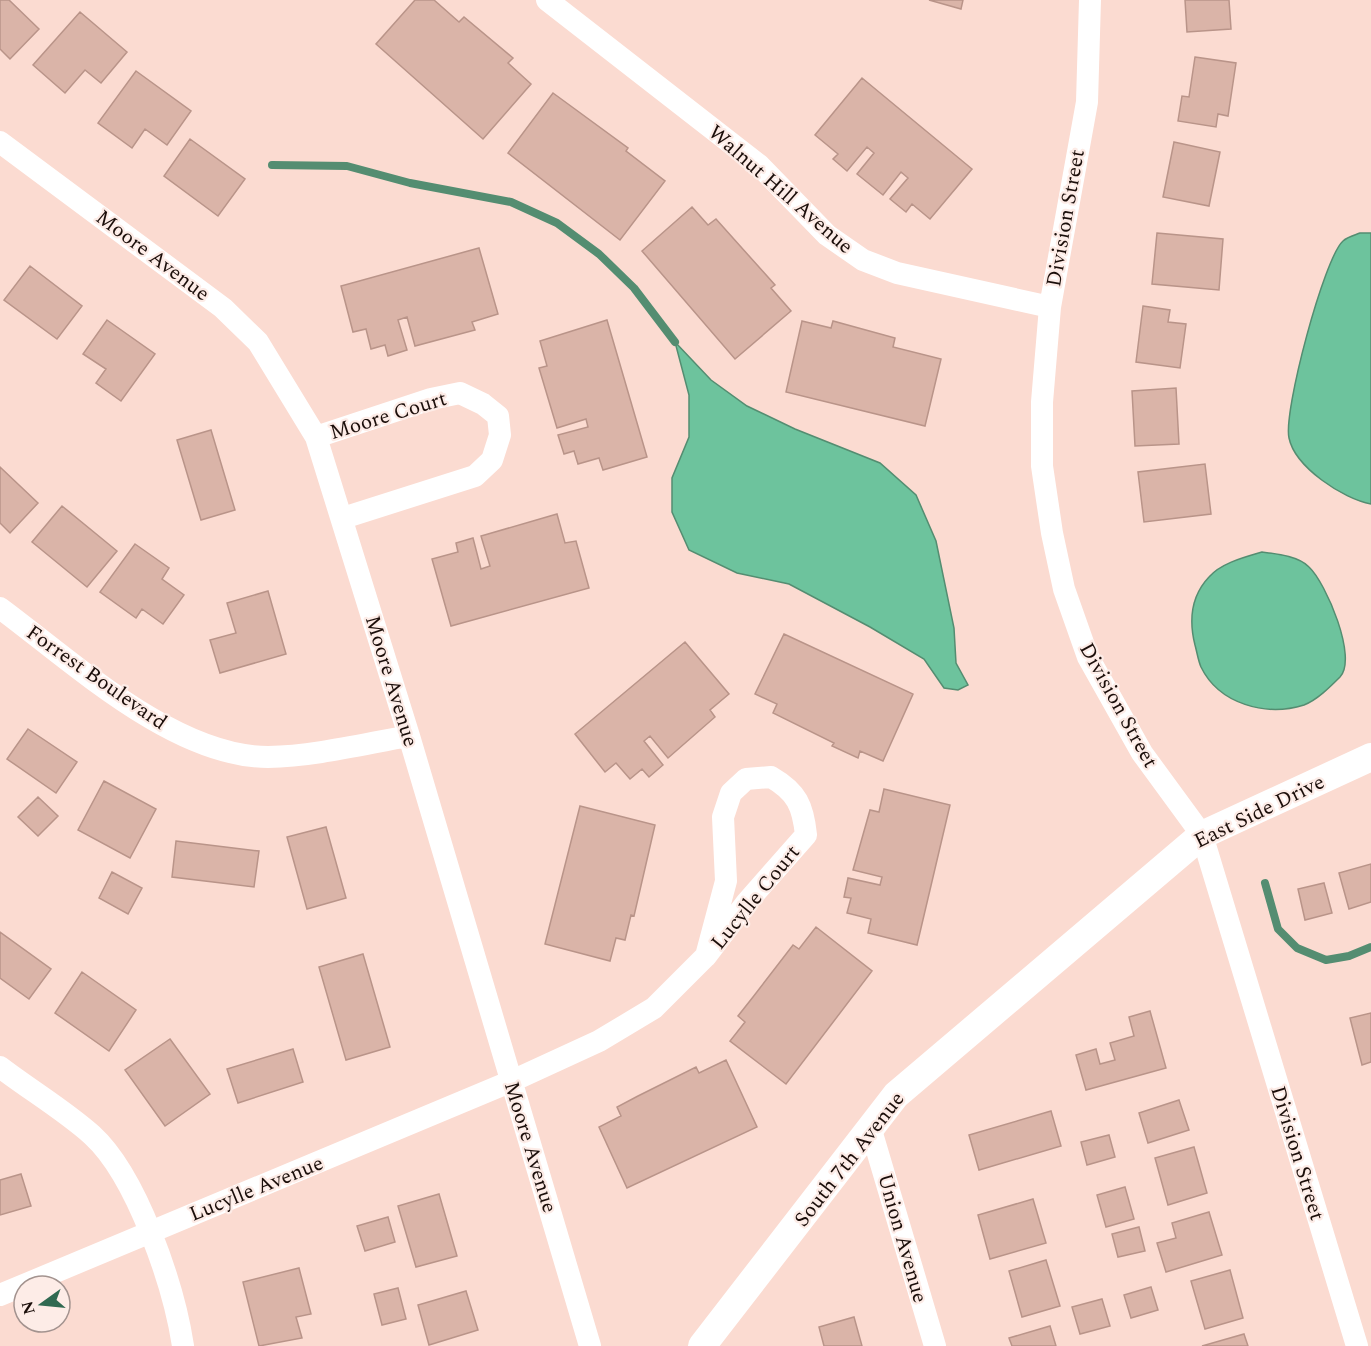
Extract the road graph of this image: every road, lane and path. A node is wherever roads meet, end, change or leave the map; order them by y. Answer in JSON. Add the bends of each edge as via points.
{"nodes":[{"id":1,"x":546,"y":0,"type":"edge"},
{"id":2,"x":1090,"y":0,"type":"edge"},
{"id":3,"x":0,"y":142,"type":"edge"},
{"id":4,"x":1050,"y":307,"type":"junction"},
{"id":5,"x":316,"y":437,"type":"junction"},
{"id":6,"x":343,"y":518,"type":"junction"},
{"id":7,"x":0,"y":608,"type":"edge"},
{"id":8,"x":409,"y":736,"type":"junction"},
{"id":9,"x":1371,"y":757,"type":"edge"},
{"id":10,"x":1202,"y":835,"type":"junction"},
{"id":11,"x":1098,"y":921,"type":"joint"},
{"id":12,"x":706,"y":956,"type":"junction"},
{"id":13,"x":0,"y":1067,"type":"edge"},
{"id":14,"x":512,"y":1081,"type":"junction"},
{"id":15,"x":871,"y":1130,"type":"junction"},
{"id":16,"x":150,"y":1231,"type":"junction"},
{"id":17,"x":0,"y":1294,"type":"edge"},
{"id":18,"x":183,"y":1346,"type":"edge"},
{"id":19,"x":590,"y":1346,"type":"edge"},
{"id":20,"x":702,"y":1346,"type":"edge"},
{"id":21,"x":935,"y":1346,"type":"edge"},
{"id":22,"x":1357,"y":1346,"type":"edge"}],
"edges":[{"from":1,"to":4,"type":"street","name":"Walnut Hill Avenue","via":[[759,165],[827,235],[854,254],[897,273]]},
{"from":2,"to":4,"type":"street","name":"Division Street","via":[[1087,102]]},
{"from":3,"to":5,"type":"street","name":"Moore Avenue","via":[[223,308],[258,342]]},
{"from":4,"to":10,"type":"street","name":"Division Street","via":[[1042,402],[1042,466],[1064,589],[1088,657],[1143,753]]},
{"from":5,"to":6,"type":"street","name":"Moore Avenue"},
{"from":5,"to":6,"type":"street","name":"Moore Court","via":[[460,393],[498,416],[500,435],[492,460],[476,476]]},
{"from":6,"to":8,"type":"street","name":"Moore Avenue"},
{"from":7,"to":8,"type":"street","name":"Forrest Boulevard","via":[[142,713],[211,749],[267,757]]},
{"from":8,"to":14,"type":"street","name":"Moore Avenue"},
{"from":9,"to":10,"type":"street","name":"East Side Drive"},
{"from":10,"to":11,"type":"street","name":"East Side Drive"},
{"from":10,"to":22,"type":"street","name":"Division Street"},
{"from":11,"to":15,"type":"street","name":"South 7th Avenue","via":[[896,1095]]},
{"from":12,"to":12,"type":"street","name":"Lucylle Court","via":[[806,835],[804,813],[789,788],[771,777],[746,779],[731,792],[723,817],[726,881]]},
{"from":12,"to":14,"type":"street","name":"Lucylle Court","via":[[654,1008],[599,1041]]},
{"from":13,"to":16,"type":"street","via":[[93,1136],[128,1181]]},
{"from":14,"to":16,"type":"street","name":"Lucylle Avenue"},
{"from":14,"to":19,"type":"street","name":"Moore Avenue"},
{"from":15,"to":20,"type":"street","name":"South 7th Avenue"},
{"from":15,"to":21,"type":"street","name":"Union Avenue"},
{"from":16,"to":17,"type":"street","name":"Lucylle Avenue"},
{"from":16,"to":18,"type":"street","via":[[179,1321]]}]}
